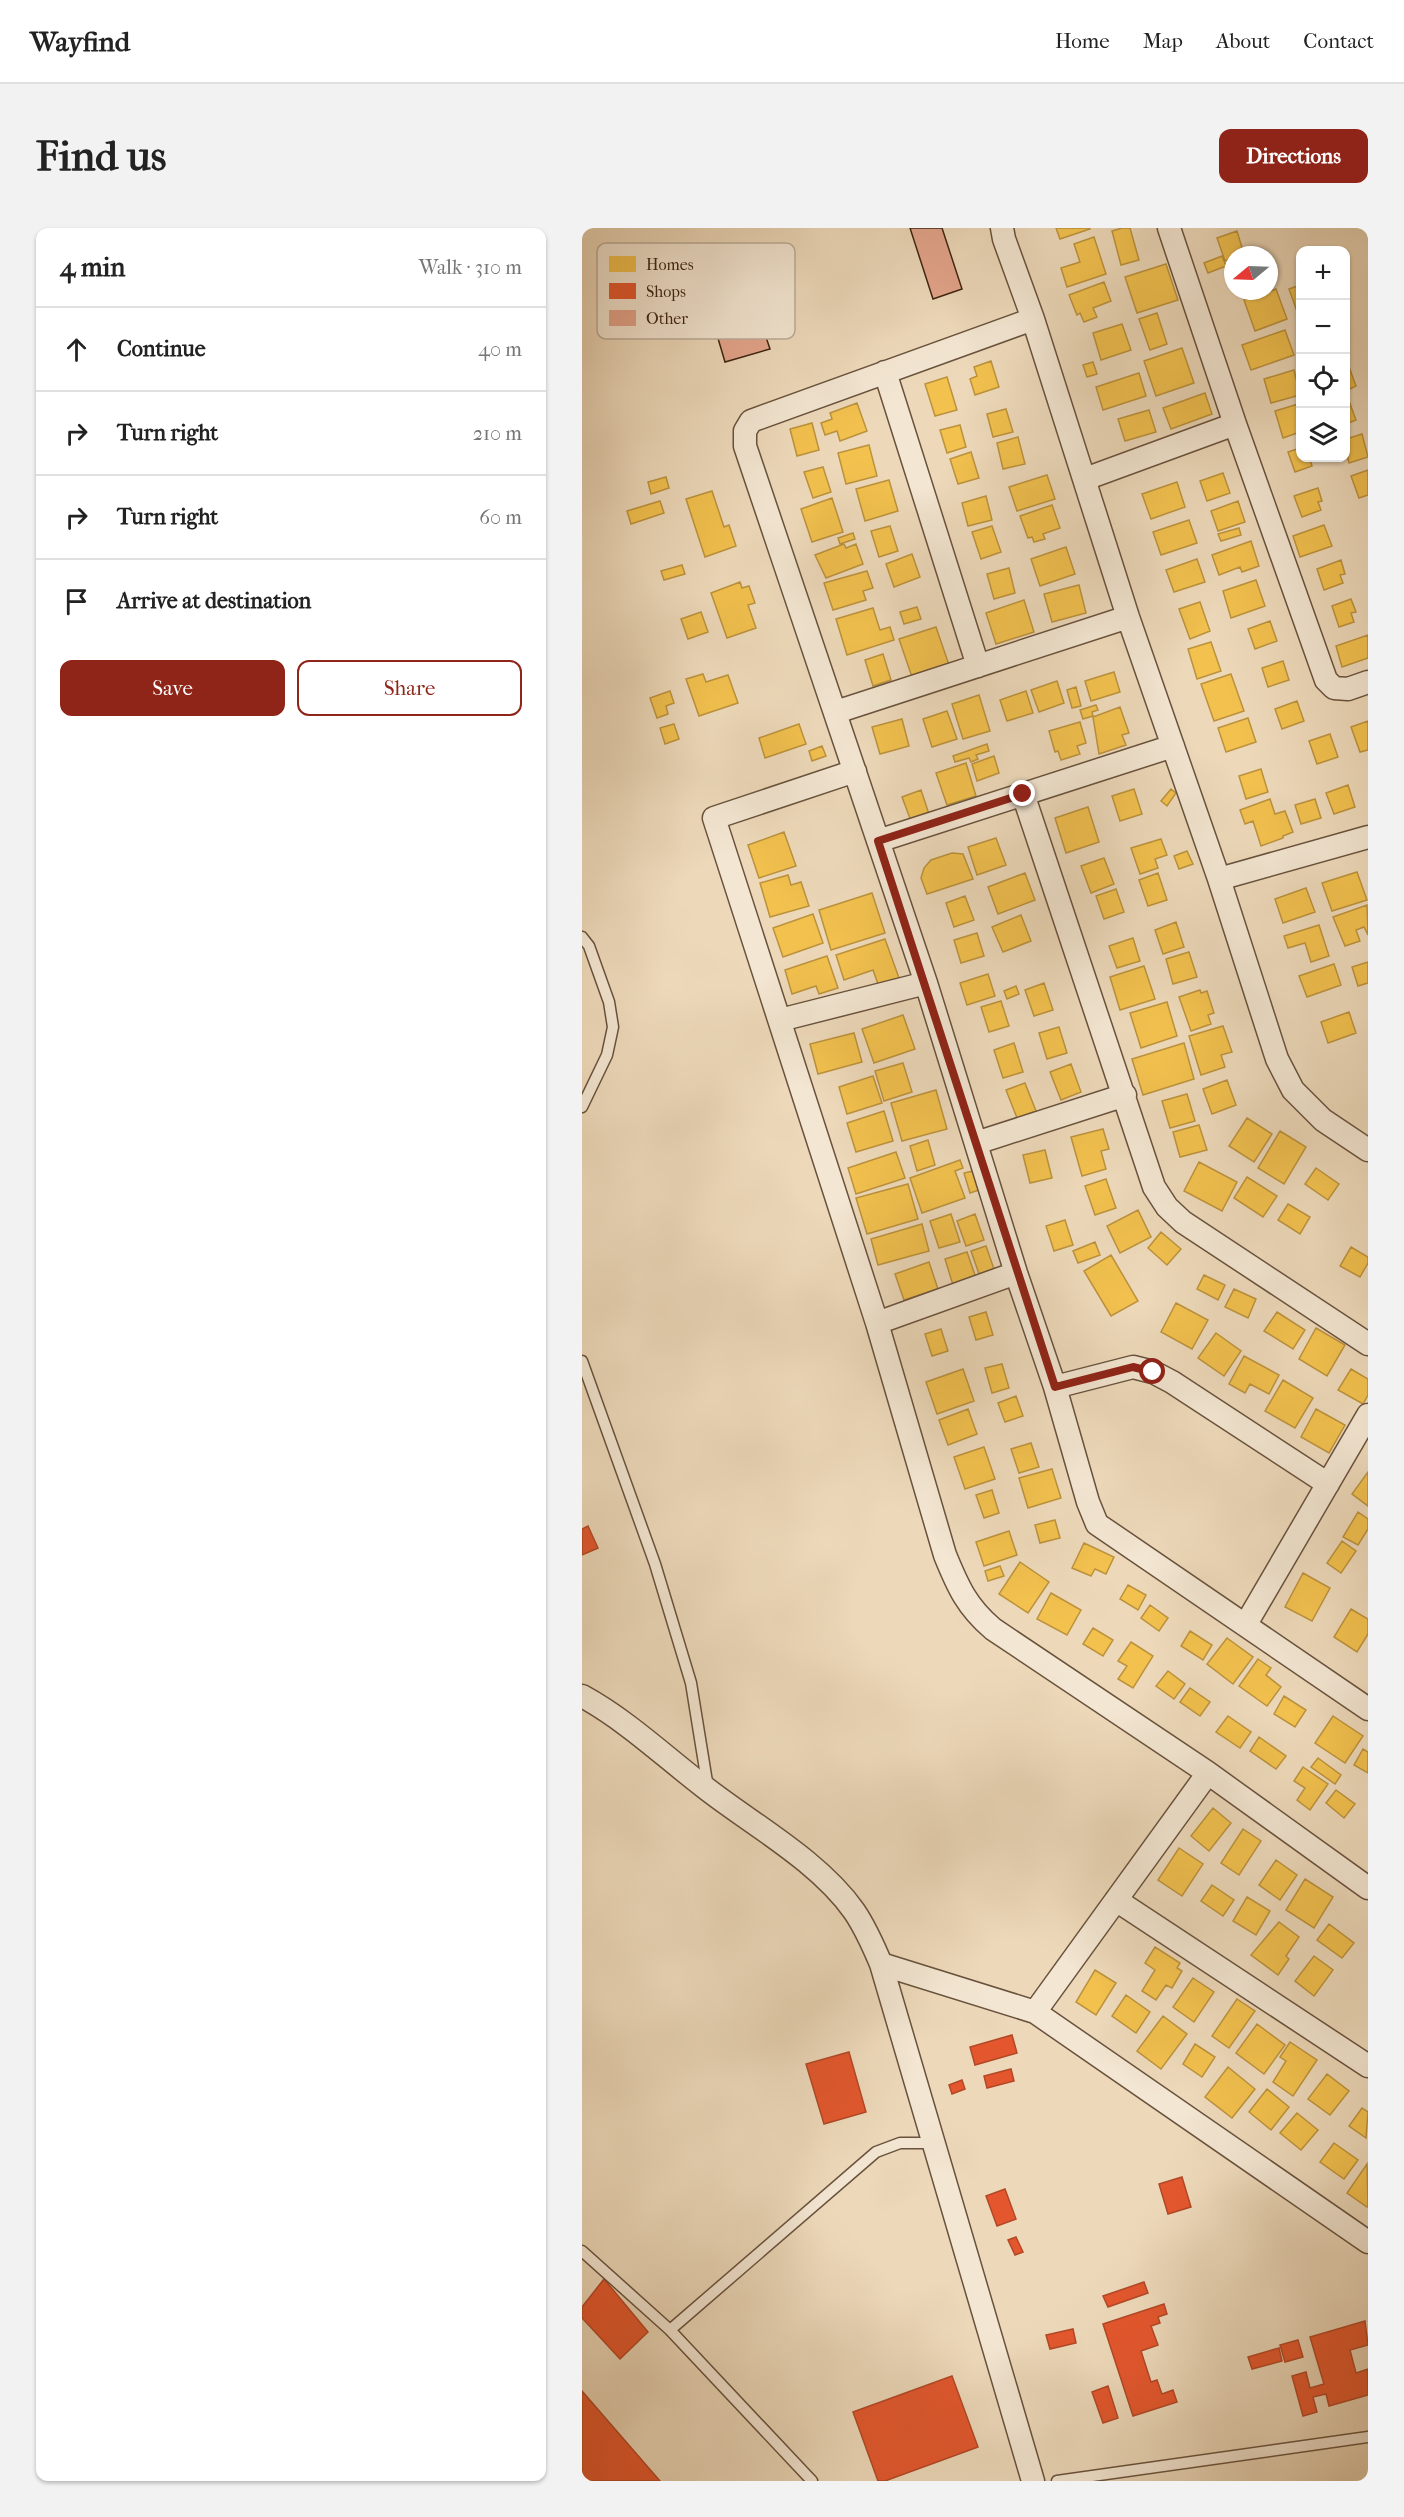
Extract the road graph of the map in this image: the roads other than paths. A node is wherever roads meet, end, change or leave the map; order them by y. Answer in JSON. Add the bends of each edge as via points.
{"nodes":[{"id":1,"x":1002,"y":228,"type":"edge"},
{"id":2,"x":1169,"y":228,"type":"edge"},
{"id":3,"x":1033,"y":319,"type":"junction"},
{"id":4,"x":885,"y":372,"type":"junction"},
{"id":5,"x":1235,"y":424,"type":"junction"},
{"id":6,"x":1085,"y":479,"type":"junction"},
{"id":7,"x":1128,"y":617,"type":"junction"},
{"id":8,"x":978,"y":666,"type":"junction"},
{"id":9,"x":1368,"y":682,"type":"edge"},
{"id":10,"x":836,"y":712,"type":"junction"},
{"id":11,"x":1173,"y":746,"type":"junction"},
{"id":12,"x":855,"y":771,"type":"junction"},
{"id":13,"x":1023,"y":794,"type":"junction"},
{"id":14,"x":1368,"y":837,"type":"edge"},
{"id":15,"x":878,"y":841,"type":"junction"},
{"id":16,"x":1219,"y":879,"type":"junction"},
{"id":17,"x":582,"y":937,"type":"edge"},
{"id":18,"x":926,"y":983,"type":"junction"},
{"id":19,"x":780,"y":1020,"type":"junction"},
{"id":20,"x":1125,"y":1095,"type":"junction"},
{"id":21,"x":582,"y":1107,"type":"edge"},
{"id":22,"x":976,"y":1143,"type":"junction"},
{"id":23,"x":1368,"y":1150,"type":"edge"},
{"id":24,"x":1016,"y":1273,"type":"junction"},
{"id":25,"x":877,"y":1323,"type":"junction"},
{"id":26,"x":1368,"y":1344,"type":"edge"},
{"id":27,"x":582,"y":1362,"type":"edge"},
{"id":28,"x":1055,"y":1387,"type":"junction"},
{"id":29,"x":1368,"y":1415,"type":"edge"},
{"id":30,"x":1328,"y":1484,"type":"junction"},
{"id":31,"x":1246,"y":1624,"type":"junction"},
{"id":32,"x":582,"y":1696,"type":"edge"},
{"id":33,"x":1366,"y":1705,"type":"edge"},
{"id":34,"x":1208,"y":1773,"type":"junction"},
{"id":35,"x":709,"y":1791,"type":"junction"},
{"id":36,"x":1368,"y":1888,"type":"edge"},
{"id":37,"x":1116,"y":1900,"type":"junction"},
{"id":38,"x":881,"y":1964,"type":"junction"},
{"id":39,"x":1035,"y":2012,"type":"junction"},
{"id":40,"x":1368,"y":2066,"type":"edge"},
{"id":41,"x":933,"y":2143,"type":"junction"},
{"id":42,"x":1368,"y":2242,"type":"edge"},
{"id":43,"x":582,"y":2251,"type":"edge"},
{"id":44,"x":670,"y":2330,"type":"junction"},
{"id":45,"x":1368,"y":2437,"type":"edge"},
{"id":46,"x":812,"y":2481,"type":"edge"},
{"id":47,"x":1033,"y":2481,"type":"edge"},
{"id":48,"x":1057,"y":2481,"type":"edge"}],
"edges":[{"from":1,"to":3,"type":"street"},
{"from":2,"to":5,"type":"street"},
{"from":3,"to":4,"type":"street"},
{"from":3,"to":6,"type":"street"},
{"from":4,"to":8,"type":"street"},
{"from":4,"to":10,"type":"street","via":[[751,421],[745,431],[745,446]]},
{"from":5,"to":6,"type":"street"},
{"from":5,"to":9,"type":"street","via":[[1326,680],[1334,688],[1348,689]]},
{"from":6,"to":7,"type":"street"},
{"from":7,"to":8,"type":"street"},
{"from":7,"to":11,"type":"street"},
{"from":8,"to":10,"type":"street"},
{"from":10,"to":12,"type":"street"},
{"from":11,"to":13,"type":"street"},
{"from":11,"to":16,"type":"street"},
{"from":12,"to":15,"type":"street"},
{"from":12,"to":19,"type":"street","via":[[714,818]]},
{"from":13,"to":15,"type":"street"},
{"from":13,"to":20,"type":"street"},
{"from":14,"to":16,"type":"street"},
{"from":15,"to":18,"type":"street"},
{"from":16,"to":23,"type":"street","via":[[1277,1059],[1293,1090],[1323,1120]]},
{"from":17,"to":21,"type":"lane","via":[[589,946],[609,1002],[613,1027],[607,1055]]},
{"from":18,"to":19,"type":"street"},
{"from":18,"to":22,"type":"street"},
{"from":19,"to":25,"type":"street"},
{"from":20,"to":22,"type":"street"},
{"from":20,"to":26,"type":"street","via":[[1154,1186],[1167,1207]]},
{"from":22,"to":24,"type":"street"},
{"from":24,"to":25,"type":"street"},
{"from":24,"to":28,"type":"street"},
{"from":25,"to":34,"type":"street","via":[[945,1555],[960,1592],[975,1614]]},
{"from":27,"to":35,"type":"lane","via":[[655,1564],[688,1672]]},
{"from":28,"to":30,"type":"street","via":[[1133,1367],[1153,1372]]},
{"from":28,"to":31,"type":"street","via":[[1097,1524]]},
{"from":29,"to":30,"type":"street"},
{"from":30,"to":31,"type":"street"},
{"from":31,"to":33,"type":"street"},
{"from":32,"to":35,"type":"street","via":[[602,1707]]},
{"from":34,"to":36,"type":"street"},
{"from":34,"to":37,"type":"street"},
{"from":35,"to":38,"type":"street","via":[[803,1860],[834,1888],[853,1910]]},
{"from":37,"to":39,"type":"street"},
{"from":37,"to":40,"type":"street"},
{"from":38,"to":39,"type":"street"},
{"from":38,"to":41,"type":"street"},
{"from":39,"to":42,"type":"street"},
{"from":41,"to":44,"type":"lane","via":[[900,2143],[876,2152]]},
{"from":41,"to":47,"type":"street"},
{"from":43,"to":44,"type":"lane"},
{"from":44,"to":46,"type":"lane"},
{"from":45,"to":48,"type":"lane"}]}
